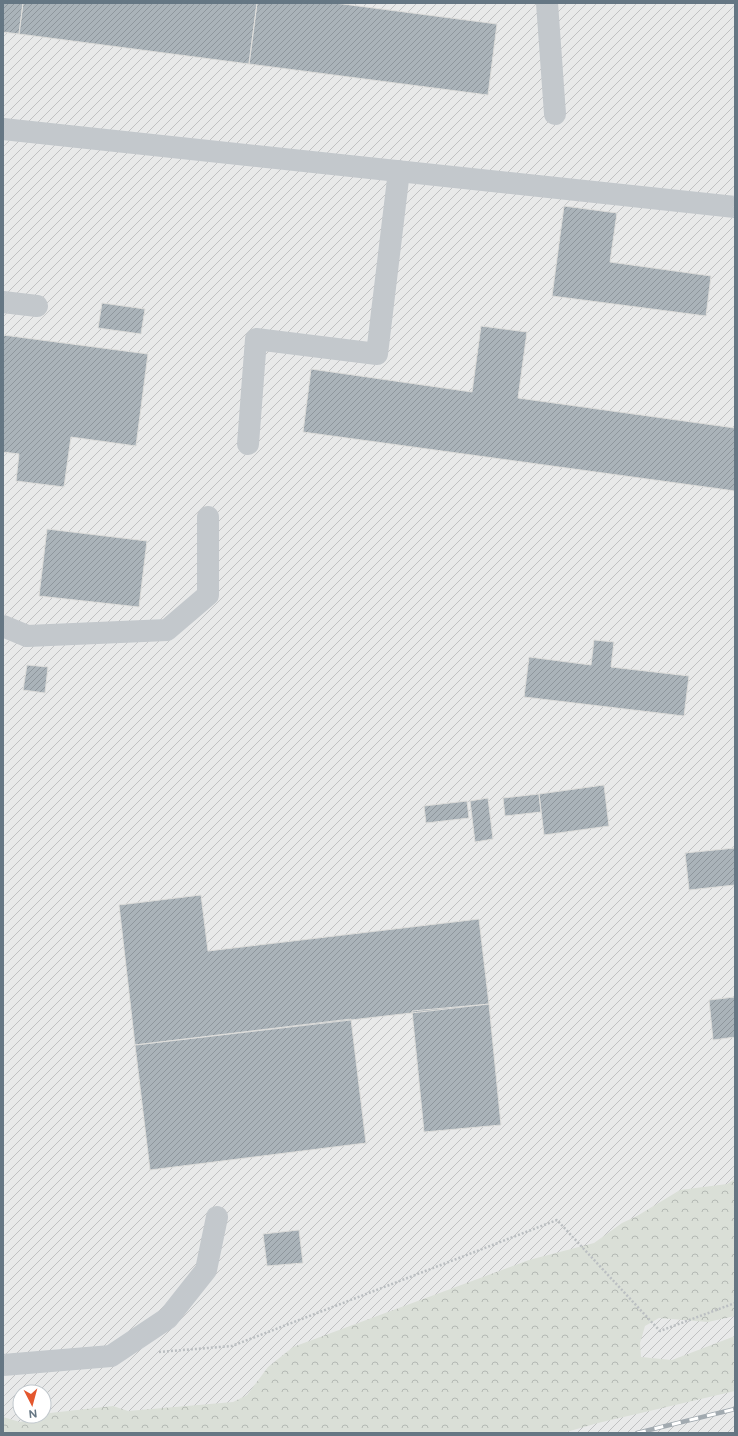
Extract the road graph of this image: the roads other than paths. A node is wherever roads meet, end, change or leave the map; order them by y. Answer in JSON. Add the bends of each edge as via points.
{"nodes":[{"id":1,"x":547,"y":3,"type":"edge"},
{"id":2,"x":555,"y":114,"type":"dead end"},
{"id":3,"x":3,"y":129,"type":"edge"},
{"id":4,"x":399,"y":171,"type":"junction"},
{"id":5,"x":735,"y":207,"type":"edge"},
{"id":6,"x":3,"y":302,"type":"edge"},
{"id":7,"x":37,"y":306,"type":"dead end"},
{"id":8,"x":248,"y":444,"type":"dead end"},
{"id":9,"x":208,"y":517,"type":"dead end"},
{"id":10,"x":3,"y":626,"type":"edge"},
{"id":11,"x":217,"y":1218,"type":"dead end"},
{"id":12,"x":3,"y":1366,"type":"edge"}],
"edges":[{"from":1,"to":2,"type":"lane"},
{"from":3,"to":4,"type":"lane"},
{"from":4,"to":5,"type":"lane"},
{"from":4,"to":8,"type":"lane","via":[[377,354],[256,339]]},
{"from":6,"to":7,"type":"lane"},
{"from":9,"to":10,"type":"lane","via":[[208,595],[167,630],[27,636]]},
{"from":11,"to":12,"type":"lane","via":[[206,1270],[168,1318],[111,1356]]}]}
